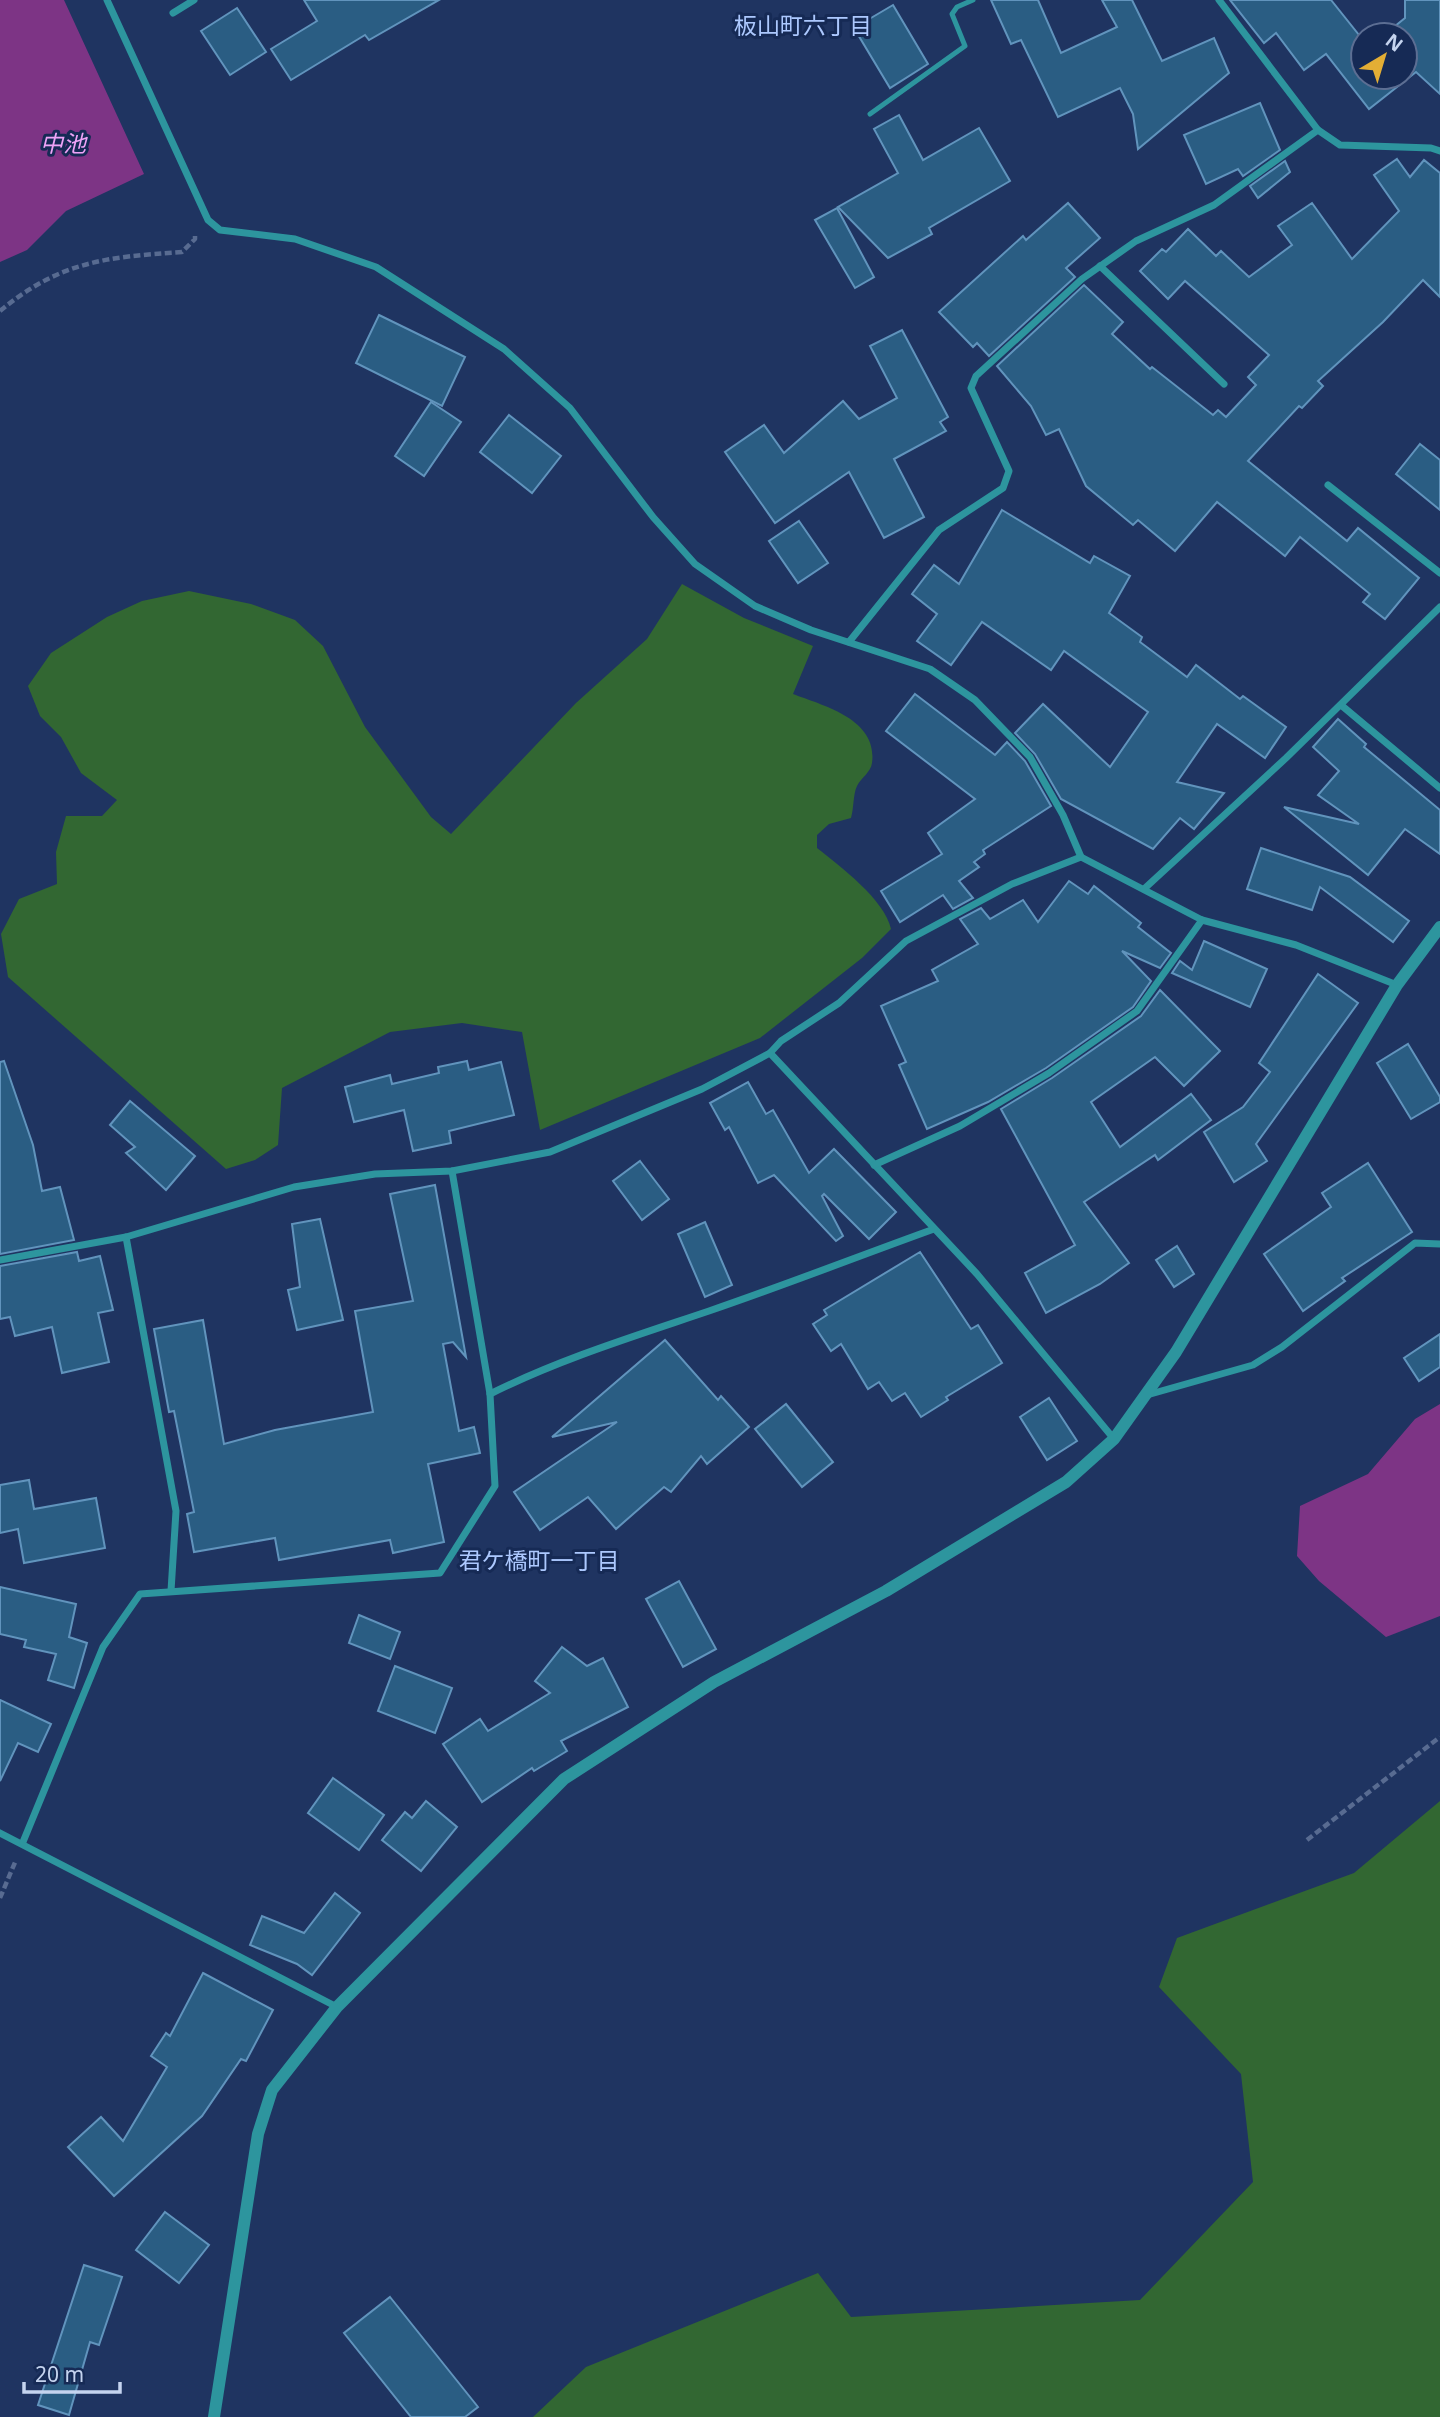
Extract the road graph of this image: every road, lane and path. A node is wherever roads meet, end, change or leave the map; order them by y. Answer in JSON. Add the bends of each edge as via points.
{"nodes":[{"id":1,"x":107,"y":0,"type":"edge"},
{"id":2,"x":194,"y":0,"type":"edge"},
{"id":3,"x":973,"y":0,"type":"edge"},
{"id":4,"x":1219,"y":0,"type":"edge"},
{"id":5,"x":173,"y":13,"type":"dead end"},
{"id":6,"x":870,"y":114,"type":"dead end"},
{"id":7,"x":1318,"y":131,"type":"junction"},
{"id":8,"x":1440,"y":151,"type":"edge"},
{"id":9,"x":194,"y":227,"type":"dead end"},
{"id":10,"x":1100,"y":266,"type":"junction"},
{"id":11,"x":0,"y":311,"type":"edge"},
{"id":12,"x":1224,"y":384,"type":"dead end"},
{"id":13,"x":1328,"y":485,"type":"dead end"},
{"id":14,"x":1440,"y":573,"type":"edge"},
{"id":15,"x":1440,"y":607,"type":"edge"},
{"id":16,"x":849,"y":642,"type":"junction"},
{"id":17,"x":1341,"y":705,"type":"junction"},
{"id":18,"x":1440,"y":788,"type":"edge"},
{"id":19,"x":1081,"y":857,"type":"junction"},
{"id":20,"x":1144,"y":888,"type":"junction"},
{"id":21,"x":1202,"y":920,"type":"junction"},
{"id":22,"x":1440,"y":927,"type":"edge"},
{"id":23,"x":1397,"y":985,"type":"junction"},
{"id":24,"x":770,"y":1052,"type":"junction"},
{"id":25,"x":874,"y":1165,"type":"junction"},
{"id":26,"x":453,"y":1171,"type":"junction"},
{"id":27,"x":934,"y":1229,"type":"junction"},
{"id":28,"x":126,"y":1237,"type":"junction"},
{"id":29,"x":1440,"y":1244,"type":"edge"},
{"id":30,"x":0,"y":1260,"type":"edge"},
{"id":31,"x":490,"y":1394,"type":"junction"},
{"id":32,"x":1147,"y":1395,"type":"junction"},
{"id":33,"x":1114,"y":1439,"type":"junction"},
{"id":34,"x":172,"y":1591,"type":"junction"},
{"id":35,"x":1440,"y":1737,"type":"edge"},
{"id":36,"x":0,"y":1833,"type":"edge"},
{"id":37,"x":1307,"y":1840,"type":"dead end"},
{"id":38,"x":23,"y":1842,"type":"junction"},
{"id":39,"x":0,"y":1898,"type":"edge"},
{"id":40,"x":337,"y":2007,"type":"junction"},
{"id":41,"x":214,"y":2417,"type":"edge"}],
"edges":[{"from":1,"to":16,"type":"street","via":[[208,220],[220,230],[295,239],[376,267],[444,309],[504,349],[570,408],[695,565],[755,606]]},
{"from":2,"to":5,"type":"street"},
{"from":3,"to":6,"type":"lane","via":[[952,14],[965,46]]},
{"from":4,"to":7,"type":"street"},
{"from":7,"to":8,"type":"street","via":[[1340,145]]},
{"from":7,"to":10,"type":"street","via":[[1214,205],[1136,241]]},
{"from":9,"to":11,"type":"path","via":[[195,239],[182,252],[82,263],[53,274]]},
{"from":10,"to":12,"type":"street"},
{"from":10,"to":16,"type":"street","via":[[976,376],[971,388],[1009,471],[1003,488],[939,530]]},
{"from":13,"to":14,"type":"street"},
{"from":15,"to":17,"type":"street"},
{"from":16,"to":19,"type":"street","via":[[930,669],[975,700],[1030,757]]},
{"from":17,"to":18,"type":"street"},
{"from":17,"to":20,"type":"street"},
{"from":19,"to":20,"type":"street"},
{"from":19,"to":24,"type":"street","via":[[1012,884],[906,941],[839,1003]]},
{"from":20,"to":21,"type":"street"},
{"from":21,"to":23,"type":"street","via":[[1296,946]]},
{"from":21,"to":25,"type":"street","via":[[1137,1012],[1049,1073],[960,1126]]},
{"from":22,"to":23,"type":"street"},
{"from":23,"to":32,"type":"street"},
{"from":24,"to":25,"type":"street"},
{"from":24,"to":26,"type":"street","via":[[702,1088],[550,1152]]},
{"from":25,"to":27,"type":"street"},
{"from":26,"to":28,"type":"street","via":[[374,1174],[294,1187]]},
{"from":26,"to":31,"type":"street"},
{"from":27,"to":31,"type":"street","via":[[640,1333]]},
{"from":27,"to":33,"type":"street"},
{"from":28,"to":30,"type":"street"},
{"from":28,"to":34,"type":"street","via":[[176,1511]]},
{"from":29,"to":32,"type":"street","via":[[1415,1244],[1252,1365]]},
{"from":31,"to":34,"type":"street","via":[[495,1486],[440,1573]]},
{"from":32,"to":33,"type":"street"},
{"from":33,"to":40,"type":"street","via":[[1066,1482],[886,1591],[714,1682],[564,1779]]},
{"from":34,"to":38,"type":"street","via":[[140,1594],[103,1647]]},
{"from":35,"to":37,"type":"path"},
{"from":36,"to":38,"type":"street"},
{"from":38,"to":39,"type":"path"},
{"from":38,"to":40,"type":"street"},
{"from":40,"to":41,"type":"street","via":[[272,2090],[258,2134]]}]}
